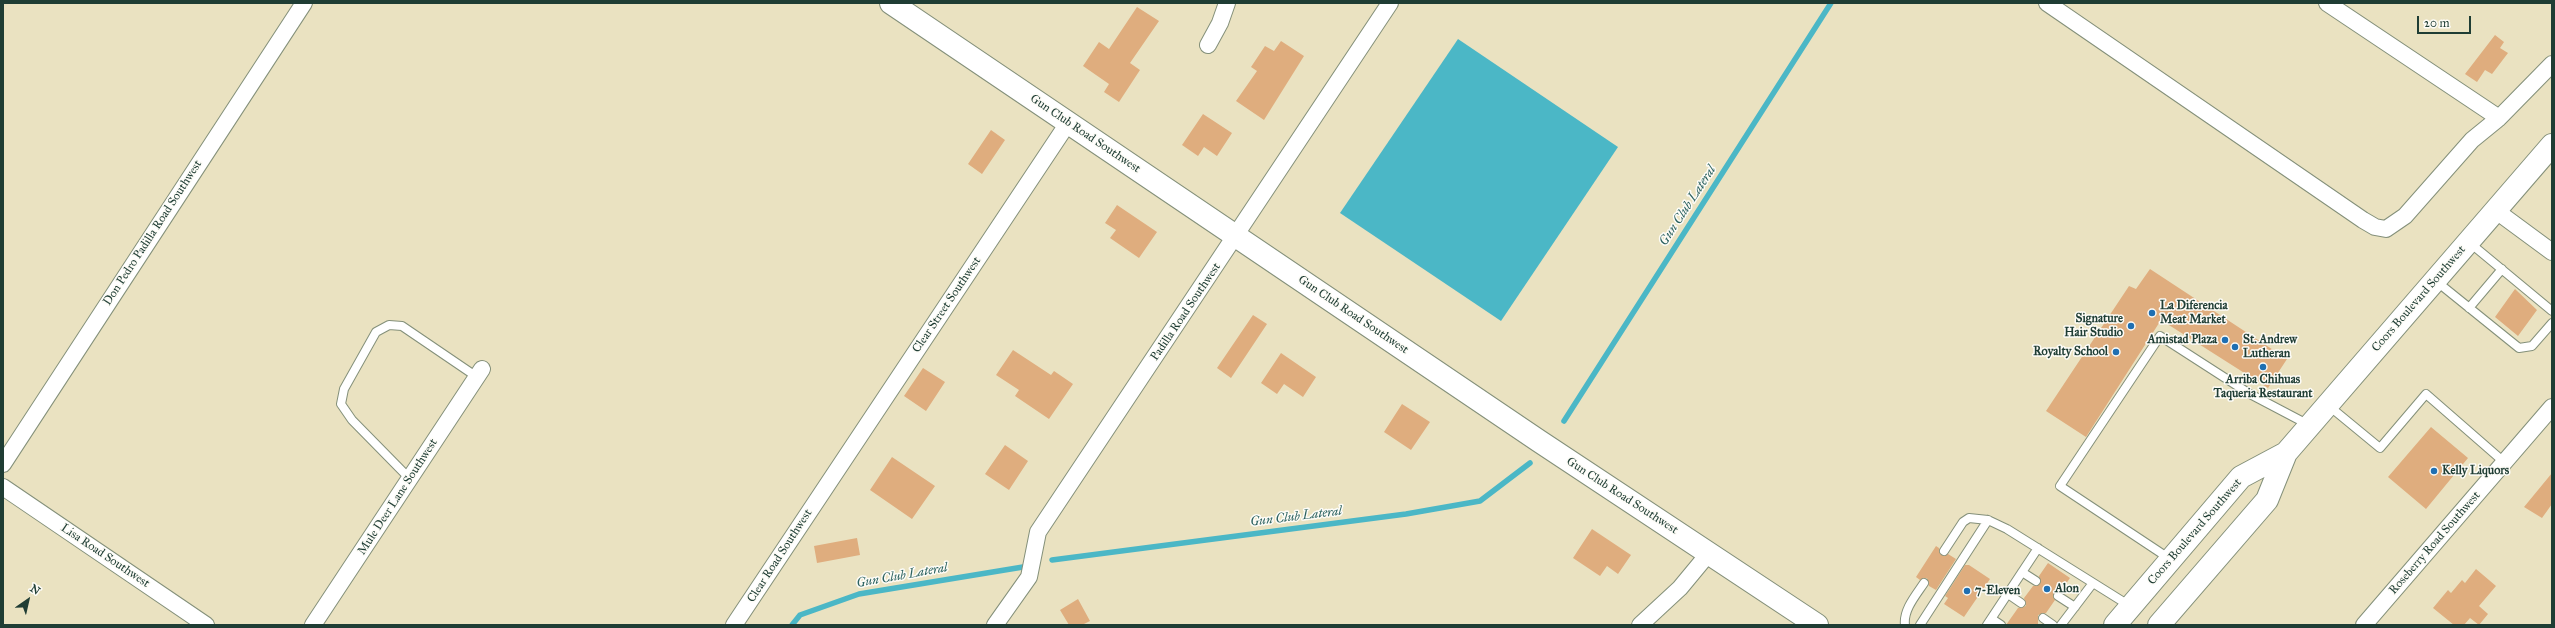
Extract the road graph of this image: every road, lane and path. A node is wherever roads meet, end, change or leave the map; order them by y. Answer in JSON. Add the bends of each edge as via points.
{"nodes":[{"id":1,"x":304,"y":3,"type":"edge"},
{"id":2,"x":891,"y":3,"type":"edge"},
{"id":3,"x":1227,"y":3,"type":"edge"},
{"id":4,"x":1390,"y":3,"type":"edge"},
{"id":5,"x":2047,"y":3,"type":"edge"},
{"id":6,"x":2327,"y":3,"type":"edge"},
{"id":7,"x":1208,"y":45,"type":"dead end"},
{"id":8,"x":2552,"y":64,"type":"edge"},
{"id":9,"x":2499,"y":118,"type":"junction"},
{"id":10,"x":1068,"y":123,"type":"junction"},
{"id":11,"x":2552,"y":145,"type":"edge"},
{"id":12,"x":2495,"y":210,"type":"junction"},
{"id":13,"x":1237,"y":236,"type":"junction"},
{"id":14,"x":2468,"y":241,"type":"junction"},
{"id":15,"x":2552,"y":252,"type":"edge"},
{"id":16,"x":2502,"y":269,"type":"junction"},
{"id":17,"x":2435,"y":280,"type":"junction"},
{"id":18,"x":2471,"y":309,"type":"junction"},
{"id":19,"x":2552,"y":311,"type":"edge"},
{"id":20,"x":2552,"y":323,"type":"edge"},
{"id":21,"x":480,"y":373,"type":"joint"},
{"id":22,"x":2328,"y":405,"type":"junction"},
{"id":23,"x":2552,"y":407,"type":"edge"},
{"id":24,"x":2310,"y":425,"type":"junction"},
{"id":25,"x":2286,"y":453,"type":"junction"},
{"id":26,"x":2504,"y":462,"type":"junction"},
{"id":27,"x":3,"y":464,"type":"edge"},
{"id":28,"x":410,"y":479,"type":"junction"},
{"id":29,"x":3,"y":487,"type":"edge"},
{"id":30,"x":825,"y":487,"type":"joint"},
{"id":31,"x":1988,"y":520,"type":"junction"},
{"id":32,"x":2038,"y":548,"type":"junction"},
{"id":33,"x":1944,"y":551,"type":"dead end"},
{"id":34,"x":1709,"y":553,"type":"junction"},
{"id":35,"x":2171,"y":560,"type":"junction"},
{"id":36,"x":2022,"y":572,"type":"junction"},
{"id":37,"x":2036,"y":582,"type":"dead end"},
{"id":38,"x":1924,"y":583,"type":"dead end"},
{"id":39,"x":2093,"y":583,"type":"junction"},
{"id":40,"x":2008,"y":594,"type":"junction"},
{"id":41,"x":2058,"y":596,"type":"dead end"},
{"id":42,"x":2021,"y":603,"type":"dead end"},
{"id":43,"x":2075,"y":607,"type":"junction"},
{"id":44,"x":2131,"y":607,"type":"junction"},
{"id":45,"x":2043,"y":618,"type":"dead end"},
{"id":46,"x":1990,"y":622,"type":"edge"},
{"id":47,"x":206,"y":625,"type":"edge"},
{"id":48,"x":313,"y":625,"type":"edge"},
{"id":49,"x":734,"y":625,"type":"edge"},
{"id":50,"x":995,"y":625,"type":"edge"},
{"id":51,"x":1640,"y":625,"type":"edge"},
{"id":52,"x":1817,"y":625,"type":"edge"},
{"id":53,"x":1905,"y":625,"type":"edge"},
{"id":54,"x":1920,"y":625,"type":"edge"},
{"id":55,"x":2001,"y":625,"type":"edge"},
{"id":56,"x":2053,"y":625,"type":"edge"},
{"id":57,"x":2061,"y":625,"type":"edge"},
{"id":58,"x":2115,"y":625,"type":"edge"},
{"id":59,"x":2159,"y":625,"type":"edge"},
{"id":60,"x":2364,"y":625,"type":"edge"}],
"edges":[{"from":1,"to":27,"type":"street","name":"Don Pedro Padilla Road Southwest"},
{"from":2,"to":10,"type":"street","name":"Gun Club Road Southwest"},
{"from":3,"to":7,"type":"street"},
{"from":4,"to":13,"type":"street","name":"Padilla Road Southwest"},
{"from":5,"to":9,"type":"street","via":[[2375,227],[2386,229],[2397,224],[2472,140]]},
{"from":6,"to":9,"type":"street"},
{"from":8,"to":9,"type":"street"},
{"from":10,"to":13,"type":"street","name":"Gun Club Road Southwest"},
{"from":10,"to":30,"type":"street","name":"Clear Street Southwest"},
{"from":11,"to":12,"type":"street","name":"Coors Boulevard Southwest"},
{"from":12,"to":14,"type":"street","name":"Coors Boulevard Southwest"},
{"from":12,"to":15,"type":"street"},
{"from":13,"to":34,"type":"street","name":"Gun Club Road Southwest"},
{"from":13,"to":50,"type":"street","name":"Padilla Road Southwest","via":[[1038,532],[1030,577]]},
{"from":14,"to":16,"type":"lane"},
{"from":14,"to":17,"type":"street","name":"Coors Boulevard Southwest"},
{"from":16,"to":18,"type":"lane"},
{"from":16,"to":19,"type":"lane"},
{"from":17,"to":18,"type":"lane"},
{"from":17,"to":22,"type":"street","name":"Coors Boulevard Southwest"},
{"from":18,"to":20,"type":"lane","via":[[2519,348],[2532,346]]},
{"from":21,"to":28,"type":"street","name":"Mule Deer Lane Southwest"},
{"from":21,"to":28,"type":"lane","via":[[402,326],[389,325],[376,332],[344,389],[341,404],[352,420]]},
{"from":22,"to":24,"type":"street","name":"Coors Boulevard Southwest"},
{"from":22,"to":26,"type":"lane","via":[[2380,448],[2426,394]]},
{"from":23,"to":26,"type":"street","name":"Roseberry Road Southwest"},
{"from":24,"to":25,"type":"street","name":"Coors Boulevard Southwest"},
{"from":24,"to":35,"type":"lane","via":[[2250,394],[2160,336],[2060,486]]},
{"from":25,"to":35,"type":"street","name":"Coors Boulevard Southwest","via":[[2241,477]]},
{"from":25,"to":59,"type":"street","name":"Coors Boulevard Southwest","via":[[2267,500]]},
{"from":26,"to":60,"type":"street","name":"Roseberry Road Southwest"},
{"from":28,"to":48,"type":"street","name":"Mule Deer Lane Southwest"},
{"from":29,"to":47,"type":"street","name":"Lisa Road Southwest"},
{"from":30,"to":49,"type":"street","name":"Clear Road Southwest"},
{"from":31,"to":32,"type":"lane"},
{"from":31,"to":33,"type":"lane","via":[[1969,518],[1963,522]]},
{"from":31,"to":54,"type":"lane"},
{"from":32,"to":36,"type":"lane"},
{"from":32,"to":39,"type":"lane"},
{"from":34,"to":51,"type":"street","via":[[1680,588]]},
{"from":34,"to":52,"type":"street","name":"Gun Club Road Southwest"},
{"from":35,"to":44,"type":"street","name":"Coors Boulevard Southwest"},
{"from":36,"to":37,"type":"lane"},
{"from":36,"to":40,"type":"lane"},
{"from":38,"to":53,"type":"lane","via":[[1908,609],[1904,619]]},
{"from":39,"to":43,"type":"lane"},
{"from":39,"to":44,"type":"lane"},
{"from":40,"to":42,"type":"lane"},
{"from":40,"to":46,"type":"lane"},
{"from":41,"to":43,"type":"lane"},
{"from":43,"to":57,"type":"lane"},
{"from":44,"to":58,"type":"street","name":"Coors Boulevard Southwest"},
{"from":45,"to":56,"type":"lane"},
{"from":46,"to":55,"type":"lane"}]}
